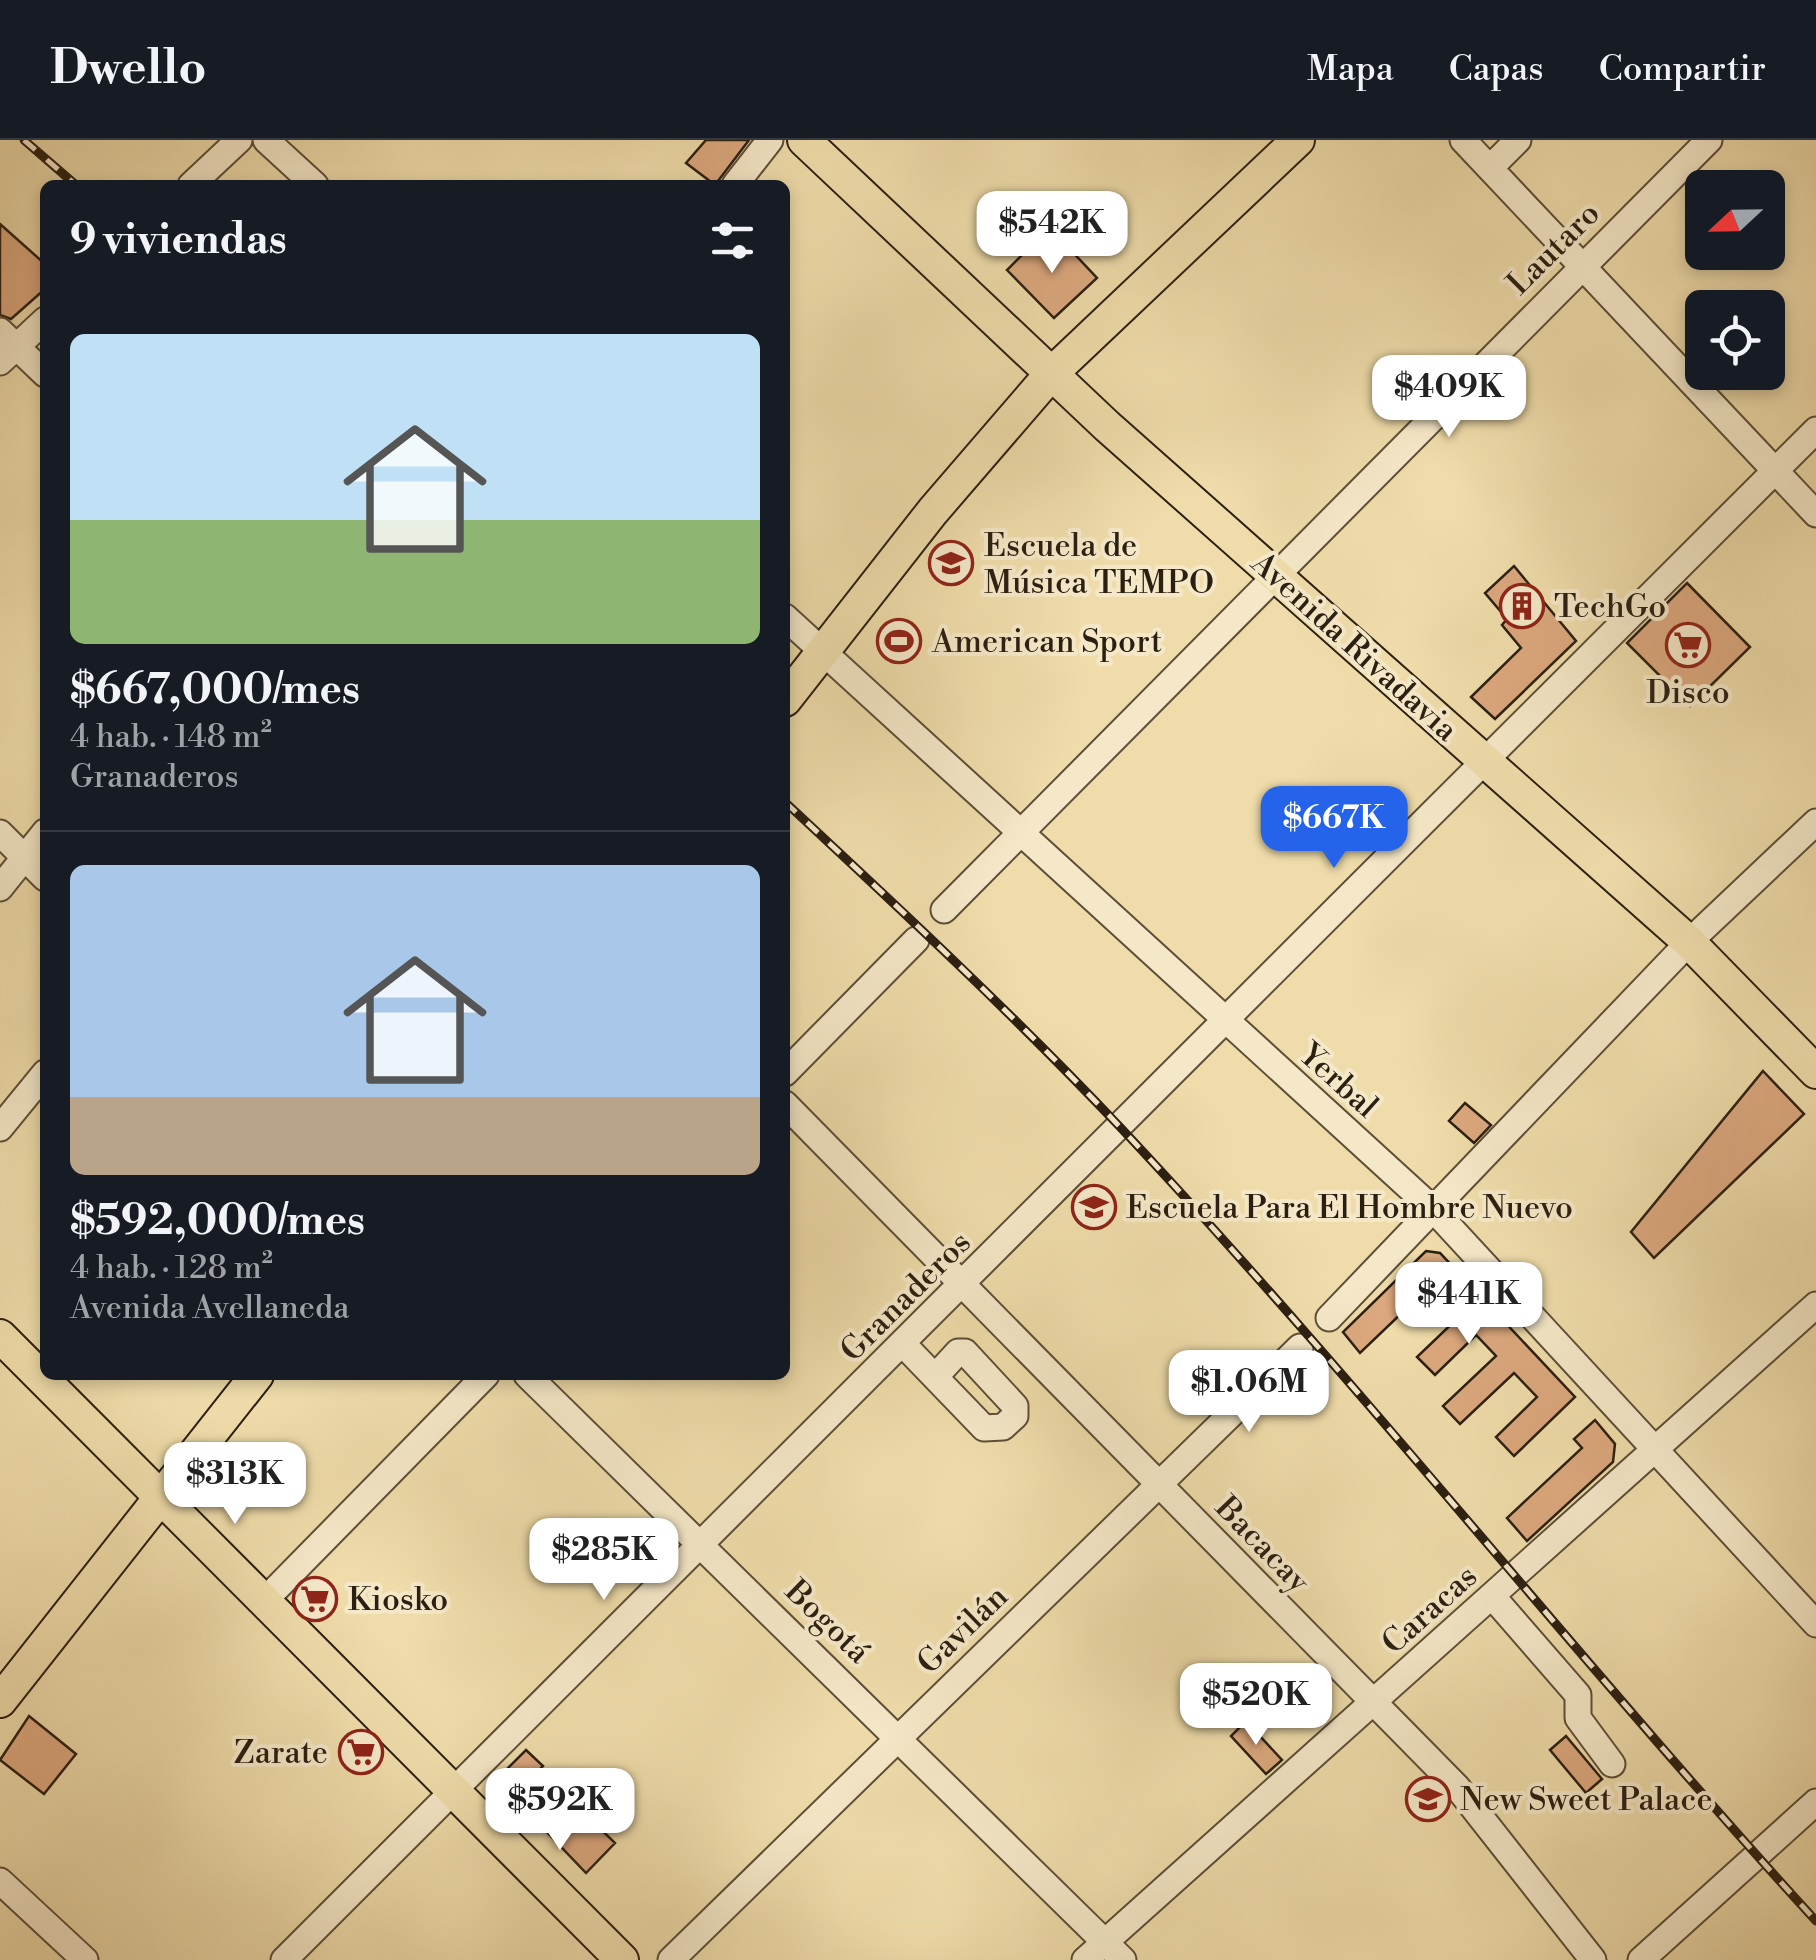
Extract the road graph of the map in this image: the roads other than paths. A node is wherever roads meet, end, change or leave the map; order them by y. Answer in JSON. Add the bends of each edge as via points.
{"nodes":[{"id":1,"x":239,"y":140,"type":"edge"},
{"id":2,"x":266,"y":140,"type":"edge"},
{"id":3,"x":770,"y":140,"type":"edge"},
{"id":4,"x":804,"y":140,"type":"edge"},
{"id":5,"x":1298,"y":140,"type":"edge"},
{"id":6,"x":1463,"y":140,"type":"edge"},
{"id":7,"x":1518,"y":140,"type":"edge"},
{"id":8,"x":1709,"y":140,"type":"edge"},
{"id":9,"x":1490,"y":168,"type":"junction"},
{"id":10,"x":196,"y":180,"type":"edge"},
{"id":11,"x":309,"y":180,"type":"edge"},
{"id":12,"x":739,"y":180,"type":"edge"},
{"id":13,"x":1581,"y":265,"type":"junction"},
{"id":14,"x":40,"y":323,"type":"edge"},
{"id":15,"x":6,"y":347,"type":"edge"},
{"id":16,"x":40,"y":371,"type":"edge"},
{"id":17,"x":1050,"y":374,"type":"junction"},
{"id":18,"x":1816,"y":430,"type":"edge"},
{"id":19,"x":1775,"y":472,"type":"junction"},
{"id":20,"x":1816,"y":514,"type":"edge"},
{"id":21,"x":1277,"y":576,"type":"junction"},
{"id":22,"x":790,"y":622,"type":"edge"},
{"id":23,"x":823,"y":652,"type":"junction"},
{"id":24,"x":790,"y":694,"type":"edge"},
{"id":25,"x":1483,"y":760,"type":"junction"},
{"id":26,"x":1816,"y":822,"type":"edge"},
{"id":27,"x":0,"y":833,"type":"edge"},
{"id":28,"x":1023,"y":833,"type":"junction"},
{"id":29,"x":40,"y":838,"type":"edge"},
{"id":30,"x":24,"y":858,"type":"junction"},
{"id":31,"x":40,"y":873,"type":"edge"},
{"id":32,"x":0,"y":888,"type":"edge"},
{"id":33,"x":944,"y":910,"type":"dead end"},
{"id":34,"x":916,"y":940,"type":"dead end"},
{"id":35,"x":1689,"y":942,"type":"junction"},
{"id":36,"x":1225,"y":1020,"type":"junction"},
{"id":37,"x":790,"y":1067,"type":"edge"},
{"id":38,"x":1816,"y":1072,"type":"edge"},
{"id":39,"x":40,"y":1079,"type":"edge"},
{"id":40,"x":790,"y":1109,"type":"edge"},
{"id":41,"x":0,"y":1128,"type":"edge"},
{"id":42,"x":1434,"y":1210,"type":"junction"},
{"id":43,"x":962,"y":1285,"type":"junction"},
{"id":44,"x":1816,"y":1304,"type":"edge"},
{"id":45,"x":1329,"y":1318,"type":"dead end"},
{"id":46,"x":0,"y":1336,"type":"edge"},
{"id":47,"x":903,"y":1344,"type":"junction"},
{"id":48,"x":1300,"y":1347,"type":"dead end"},
{"id":49,"x":40,"y":1376,"type":"edge"},
{"id":50,"x":935,"y":1377,"type":"dead end"},
{"id":51,"x":44,"y":1380,"type":"edge"},
{"id":52,"x":252,"y":1380,"type":"edge"},
{"id":53,"x":481,"y":1380,"type":"edge"},
{"id":54,"x":532,"y":1380,"type":"edge"},
{"id":55,"x":1655,"y":1448,"type":"junction"},
{"id":56,"x":1160,"y":1483,"type":"junction"},
{"id":57,"x":162,"y":1497,"type":"junction"},
{"id":58,"x":702,"y":1544,"type":"junction"},
{"id":59,"x":1492,"y":1596,"type":"junction"},
{"id":60,"x":264,"y":1601,"type":"junction"},
{"id":61,"x":1816,"y":1624,"type":"edge"},
{"id":62,"x":0,"y":1701,"type":"edge"},
{"id":63,"x":1372,"y":1704,"type":"junction"},
{"id":64,"x":899,"y":1736,"type":"junction"},
{"id":65,"x":1612,"y":1764,"type":"dead end"},
{"id":66,"x":453,"y":1791,"type":"junction"},
{"id":67,"x":1816,"y":1802,"type":"edge"},
{"id":68,"x":0,"y":1881,"type":"edge"},
{"id":69,"x":1114,"y":1950,"type":"edge"},
{"id":70,"x":85,"y":1960,"type":"edge"},
{"id":71,"x":284,"y":1960,"type":"edge"},
{"id":72,"x":622,"y":1960,"type":"edge"},
{"id":73,"x":671,"y":1960,"type":"edge"},
{"id":74,"x":1085,"y":1960,"type":"edge"},
{"id":75,"x":1592,"y":1960,"type":"edge"},
{"id":76,"x":1641,"y":1960,"type":"edge"}],
"edges":[{"from":1,"to":10,"type":"street"},
{"from":2,"to":11,"type":"street"},
{"from":3,"to":12,"type":"street"},
{"from":4,"to":17,"type":"main road","name":"Avenida Rivadavia"},
{"from":5,"to":17,"type":"main road"},
{"from":6,"to":9,"type":"street"},
{"from":7,"to":9,"type":"street"},
{"from":8,"to":13,"type":"street","name":"Lautaro"},
{"from":9,"to":13,"type":"street"},
{"from":13,"to":19,"type":"street"},
{"from":13,"to":21,"type":"street","name":"Lautaro"},
{"from":14,"to":15,"type":"street"},
{"from":15,"to":16,"type":"street"},
{"from":17,"to":21,"type":"main road","name":"Avenida Rivadavia"},
{"from":17,"to":23,"type":"main road"},
{"from":18,"to":19,"type":"street","name":"Granaderos"},
{"from":19,"to":20,"type":"street"},
{"from":19,"to":25,"type":"street","name":"Granaderos"},
{"from":21,"to":25,"type":"main road","name":"Avenida Rivadavia"},
{"from":21,"to":28,"type":"street","name":"Lautaro"},
{"from":22,"to":23,"type":"street","name":"Yerbal"},
{"from":23,"to":24,"type":"main road"},
{"from":23,"to":28,"type":"street","name":"Yerbal"},
{"from":25,"to":35,"type":"main road","name":"Avenida Rivadavia"},
{"from":25,"to":36,"type":"street","name":"Granaderos"},
{"from":26,"to":35,"type":"street"},
{"from":27,"to":30,"type":"street"},
{"from":28,"to":33,"type":"street","name":"Lautaro"},
{"from":28,"to":36,"type":"street","name":"Yerbal"},
{"from":29,"to":30,"type":"street"},
{"from":30,"to":31,"type":"street"},
{"from":30,"to":32,"type":"street"},
{"from":34,"to":37,"type":"street"},
{"from":35,"to":38,"type":"main road","name":"Avenida Rivadavia"},
{"from":35,"to":42,"type":"street"},
{"from":36,"to":42,"type":"street","name":"Yerbal"},
{"from":36,"to":43,"type":"street","name":"Granaderos"},
{"from":39,"to":41,"type":"street"},
{"from":40,"to":43,"type":"street","name":"Bacacay"},
{"from":42,"to":45,"type":"street"},
{"from":42,"to":55,"type":"street","name":"Yerbal"},
{"from":43,"to":47,"type":"street","name":"Granaderos"},
{"from":43,"to":56,"type":"street","name":"Bacacay"},
{"from":44,"to":55,"type":"street","name":"Caracas"},
{"from":46,"to":49,"type":"main road"},
{"from":47,"to":50,"type":"street"},
{"from":47,"to":58,"type":"street","name":"Granaderos"},
{"from":48,"to":56,"type":"street","name":"Gavilán"},
{"from":51,"to":57,"type":"main road"},
{"from":52,"to":57,"type":"main road"},
{"from":53,"to":60,"type":"street"},
{"from":54,"to":58,"type":"street","name":"Bogotá"},
{"from":55,"to":59,"type":"street","name":"Caracas"},
{"from":55,"to":61,"type":"street","name":"Yerbal"},
{"from":56,"to":63,"type":"street","name":"Bacacay"},
{"from":56,"to":64,"type":"street","name":"Gavilán"},
{"from":57,"to":60,"type":"main road"},
{"from":57,"to":62,"type":"main road"},
{"from":58,"to":64,"type":"street","name":"Bogotá"},
{"from":58,"to":66,"type":"street","name":"Granaderos"},
{"from":59,"to":63,"type":"street","name":"Caracas"},
{"from":59,"to":65,"type":"street","via":[[1578,1696],[1578,1718]]},
{"from":60,"to":66,"type":"main road"},
{"from":63,"to":69,"type":"street","name":"Caracas"},
{"from":63,"to":75,"type":"street","name":"Bacacay","via":[[1458,1787]]},
{"from":64,"to":69,"type":"street","name":"Bogotá"},
{"from":64,"to":73,"type":"street","name":"Gavilán"},
{"from":66,"to":71,"type":"street","name":"Granaderos"},
{"from":66,"to":72,"type":"main road"},
{"from":67,"to":76,"type":"street"},
{"from":68,"to":70,"type":"street"},
{"from":69,"to":74,"type":"street","name":"Caracas"}]}
